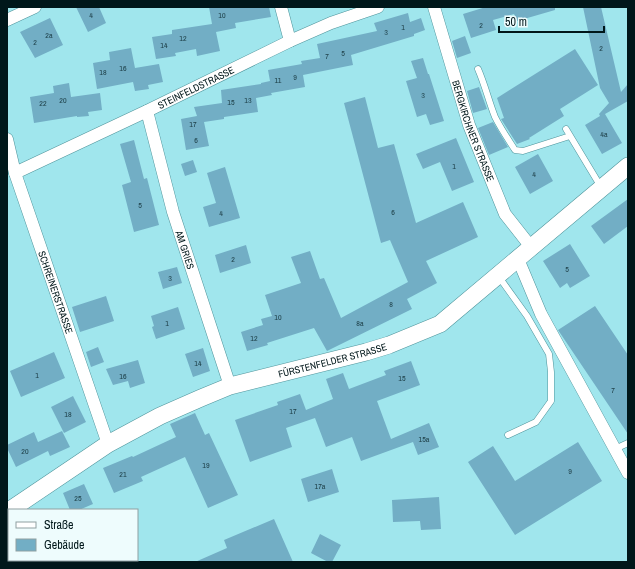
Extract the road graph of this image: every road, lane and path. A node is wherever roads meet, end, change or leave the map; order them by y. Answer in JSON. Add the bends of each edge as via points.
{"nodes":[{"id":1,"x":35,"y":7,"type":"edge"},
{"id":2,"x":281,"y":7,"type":"edge"},
{"id":3,"x":378,"y":7,"type":"edge"},
{"id":4,"x":434,"y":7,"type":"edge"},
{"id":5,"x":7,"y":20,"type":"edge"},
{"id":6,"x":290,"y":41,"type":"junction"},
{"id":7,"x":478,"y":69,"type":"dead end"},
{"id":8,"x":147,"y":111,"type":"junction"},
{"id":9,"x":566,"y":129,"type":"dead end"},
{"id":10,"x":570,"y":136,"type":"junction"},
{"id":11,"x":7,"y":139,"type":"edge"},
{"id":12,"x":628,"y":166,"type":"edge"},
{"id":13,"x":14,"y":173,"type":"junction"},
{"id":14,"x":602,"y":188,"type":"junction"},
{"id":15,"x":531,"y":247,"type":"junction"},
{"id":16,"x":518,"y":259,"type":"junction"},
{"id":17,"x":498,"y":275,"type":"junction"},
{"id":18,"x":230,"y":386,"type":"junction"},
{"id":19,"x":508,"y":435,"type":"dead end"},
{"id":20,"x":628,"y":443,"type":"edge"},
{"id":21,"x":108,"y":444,"type":"junction"},
{"id":22,"x":615,"y":449,"type":"junction"},
{"id":23,"x":628,"y":473,"type":"edge"},
{"id":24,"x":12,"y":509,"type":"edge"}],
"edges":[{"from":1,"to":5,"type":"street"},
{"from":2,"to":6,"type":"street"},
{"from":3,"to":6,"type":"street","name":"STEINFELDSTRASSE","via":[[331,23]]},
{"from":4,"to":15,"type":"street","name":"BERGKIRCHNER STRASSE","via":[[469,125],[505,214]]},
{"from":6,"to":8,"type":"street","name":"STEINFELDSTRASSE"},
{"from":7,"to":10,"type":"lane","via":[[495,116],[515,150],[523,151]]},
{"from":8,"to":13,"type":"street","name":"STEINFELDSTRASSE"},
{"from":8,"to":18,"type":"street","name":"AM GRIES","via":[[173,212]]},
{"from":9,"to":10,"type":"lane"},
{"from":10,"to":14,"type":"lane"},
{"from":11,"to":13,"type":"street","name":"SCHREINERSTRASSE"},
{"from":12,"to":14,"type":"street","name":"FÜRSTENFELDER STRASSE"},
{"from":13,"to":21,"type":"street","name":"SCHREINERSTRASSE"},
{"from":14,"to":15,"type":"street","name":"FÜRSTENFELDER STRASSE"},
{"from":15,"to":16,"type":"street","name":"FÜRSTENFELDER STRASSE"},
{"from":16,"to":17,"type":"street","name":"FÜRSTENFELDER STRASSE"},
{"from":16,"to":22,"type":"street","via":[[541,314]]},
{"from":17,"to":18,"type":"street","name":"FÜRSTENFELDER STRASSE","via":[[440,324],[390,345]]},
{"from":17,"to":19,"type":"lane","via":[[527,316],[548,354],[551,372],[551,401],[536,422]]},
{"from":18,"to":21,"type":"street","name":"FÜRSTENFELDER STRASSE","via":[[160,416]]},
{"from":20,"to":22,"type":"lane"},
{"from":21,"to":24,"type":"street","name":"FÜRSTENFELDER STRASSE"},
{"from":22,"to":23,"type":"street"}]}
